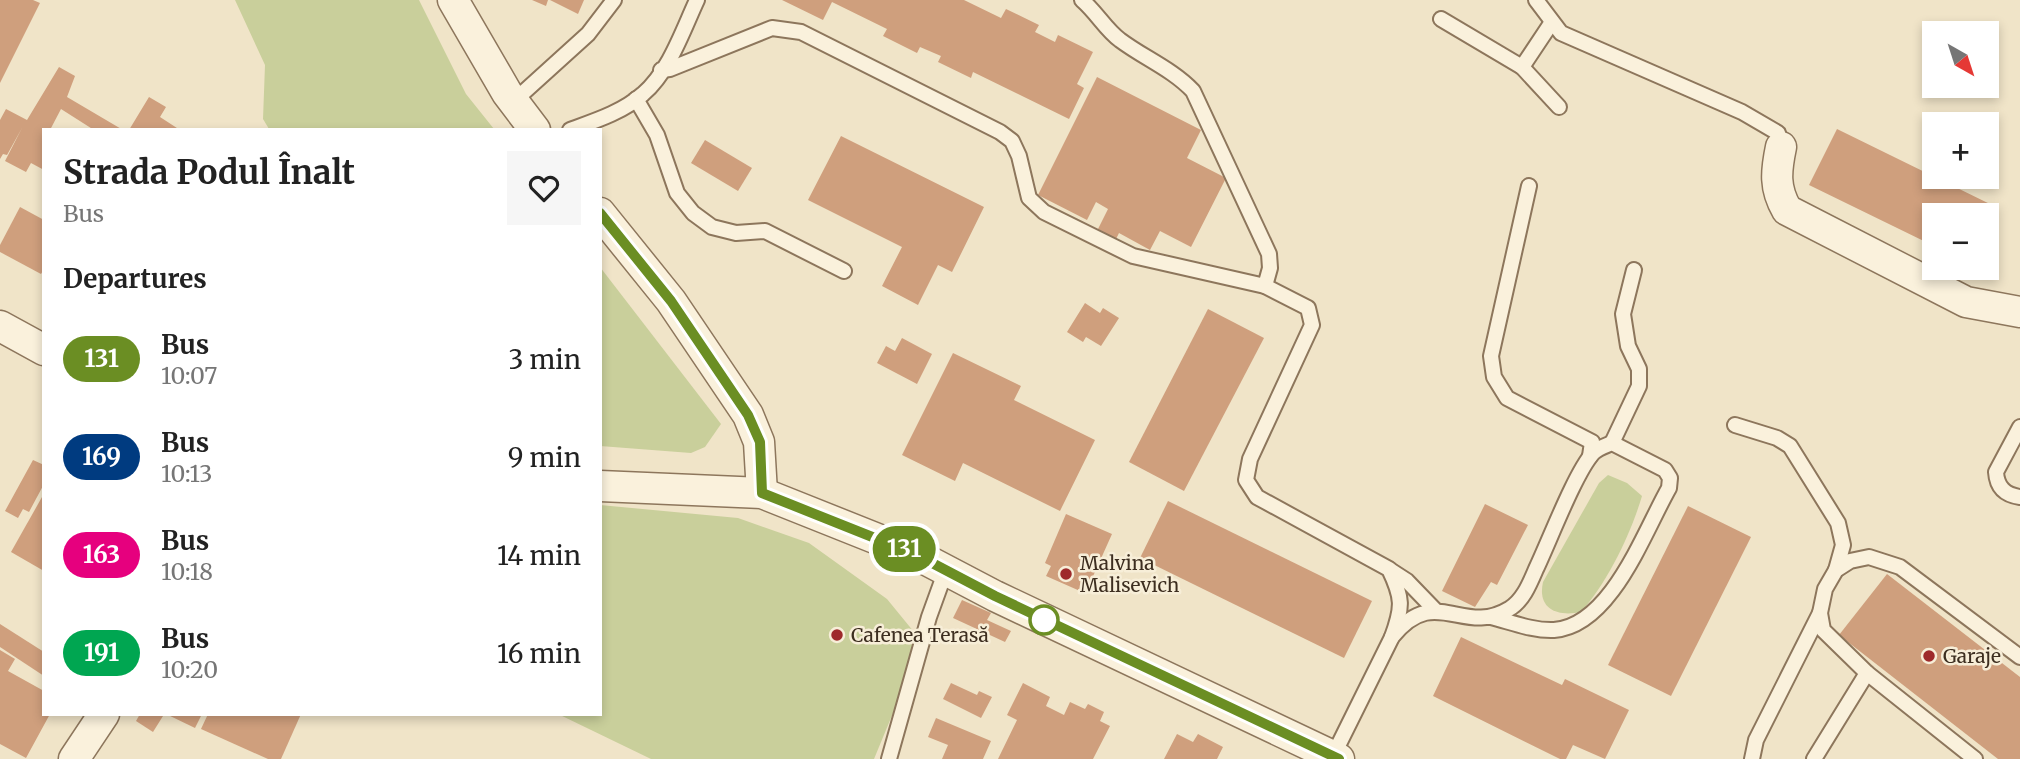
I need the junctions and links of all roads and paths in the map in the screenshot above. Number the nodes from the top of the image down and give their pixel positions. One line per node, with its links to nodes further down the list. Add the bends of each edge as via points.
1 (453, 0): 11 (street)
2 (614, 0): 11 (lane, via 587,34)
3 (697, 0): 9 (lane)
4 (1082, 0): 20 (lane, via 1119,40 1179,77 1193,91 1269,254)
5 (1536, 0): 7 (lane)
6 (1440, 19): 8 (lane)
7 (1552, 22): 8 (lane); 15 (lane, via 1561,33 1742,112 1778,133)
8 (1522, 67): 12 (lane)
9 (662, 69): 10 (lane); 20 (lane, via 772,28 801,32 1000,132 1012,141 1019,156 1028,198 1044,212 1133,256)
10 (636, 99): 14 (lane); 19 (lane, via 657,135 677,193 693,213 712,227 736,233 765,231)
11 (514, 101): 13 (street)
12 (1559, 107)
13 (534, 128)
14 (576, 128)
15 (1781, 147): 21 (street, via 1776,173 1778,194 1787,210 1966,302)
16 (1529, 186): 27 (lane, via 1490,356 1494,377 1507,398 1592,442)
17 (602, 215): 29 (street, via 671,301 748,415 760,442)
18 (1634, 270): 26 (lane, via 1623,314 1628,346 1639,369 1639,386)
19 (844, 271)
20 (1265, 286): 31 (lane, via 1308,308 1312,326 1250,459 1245,480 1257,497)
21 (2020, 312)
22 (0, 326): 23 (street)
23 (42, 349)
24 (1735, 425): 33 (lane, via 1790,446 1838,523 1843,545)
25 (2020, 427): 30 (lane, via 1996,472 2000,487)
26 (1612, 443): 27 (lane); 36 (lane, via 1665,470 1670,478 1611,594 1587,618 1556,630)
27 (1590, 456): 36 (lane, via 1526,590 1512,608)
28 (602, 486): 29 (street)
29 (762, 493): 32 (street)
30 (2020, 497)
31 (1389, 569): 34 (lane); 37 (lane, via 1402,609)
32 (946, 570): 41 (street); 43 (lane)
33 (1836, 570): 35 (lane, via 1825,589); 38 (lane, via 1869,557 1900,567)
34 (1436, 611): 36 (lane); 37 (lane, via 1406,620)
35 (1820, 613): 39 (lane, via 1823,630); 44 (lane, via 1756,740)
36 (1491, 617)
37 (1392, 636): 41 (lane)
38 (2020, 657)
39 (1867, 673): 45 (lane); 46 (lane)
40 (103, 716): 42 (street)
41 (1336, 758)
42 (75, 759)
43 (889, 759)
44 (1752, 759)
45 (1814, 759)
46 (1975, 759)

